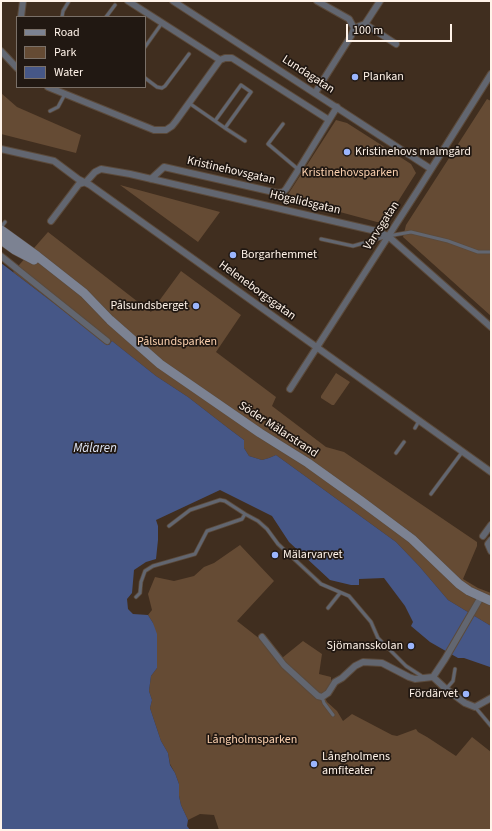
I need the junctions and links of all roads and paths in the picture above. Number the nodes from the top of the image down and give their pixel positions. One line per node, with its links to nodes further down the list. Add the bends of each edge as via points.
1 (22, 1): 8 (street)
2 (69, 1): 9 (lane)
3 (128, 1): 11 (street)
4 (173, 1): 25 (street, Lundagatan)
5 (380, 1): 12 (street)
6 (322, 2): 13 (street, via 349,19)
7 (114, 5): 10 (lane)
8 (20, 16)
9 (62, 16)
10 (107, 16)
11 (162, 23): 15 (lane); 18 (street)
12 (365, 24): 13 (street); 14 (street)
13 (354, 28): 25 (street)
14 (396, 44)
15 (146, 46)
16 (1, 51): 19 (street)
17 (189, 54): 21 (lane, via 166,86 158,87)
18 (220, 60): 27 (street); 30 (street, via 232,58)
19 (16, 67)
20 (491, 74): 22 (street, Varvsgatan)
21 (146, 79)
22 (485, 83): 23 (street); 36 (street, Varvsgatan)
23 (491, 87)
24 (50, 88): 26 (street)
25 (315, 92): 28 (street, Lundagatan)
26 (65, 94): 27 (street, via 154,130 166,130 172,126); 29 (lane, via 58,107)
27 (189, 103): 31 (lane)
28 (338, 107): 30 (street, Kristinehovsgatan); 36 (street, Lundagatan)
29 (50, 111)
30 (329, 120): 37 (street, Kristinehovsgatan)
31 (215, 121): 33 (lane); 33 (lane, via 241,86 251,92)
32 (283, 124): 37 (lane, via 268,144)
33 (225, 128): 34 (lane)
34 (245, 141)
35 (1, 149): 39 (street, Heleneborgsgatan, via 54,161)
36 (431, 169): 42 (street, Varvsgatan)
37 (299, 170): 38 (street, Kristinehovsgatan, via 286,189 278,193 164,167)
38 (151, 179): 39 (street, Högalidsgatan, via 101,169); 42 (street, Högalidsgatan, via 376,231)
39 (86, 182): 40 (street, via 79,184); 50 (street, Heleneborgsgatan)
40 (51, 221)
41 (2, 226): 47 (street, Söder Mälarstrand)
42 (388, 236): 43 (lane, via 353,246); 45 (lane, via 411,232 478,252); 48 (street, Högalidsgatan); 50 (street, Varvsgatan)
43 (321, 239)
44 (1, 240): 47 (street, Söder Mälarstrand)
45 (491, 252)
46 (1, 256): 49 (street)
47 (56, 272): 67 (street, Söder Mälarstrand, via 84,294 160,364 361,501 412,539 459,584)
48 (491, 327)
49 (107, 341)
50 (317, 348): 51 (street, Varvsgatan); 52 (street, Heleneborgsgatan)
51 (290, 389)
52 (419, 421): 53 (lane); 55 (street, Heleneborgsgatan)
53 (415, 428)
54 (404, 442): 56 (lane)
55 (463, 452): 57 (street, Heleneborgsgatan); 58 (lane)
56 (396, 453)
57 (491, 472)
58 (432, 494)
59 (245, 514): 61 (lane, via 220,500 190,510); 65 (lane, via 266,528 278,544 321,584); 66 (lane, via 242,519 207,532 196,554 153,566 145,572 140,593)
60 (491, 525): 62 (street)
61 (169, 526)
62 (483, 536)
63 (489, 542): 64 (street)
64 (491, 551)
65 (340, 593): 69 (lane); 73 (lane, via 349,596 371,622 378,638 406,666)
66 (136, 597)
67 (481, 597): 68 (street, Söder Mälarstrand); 72 (street)
68 (491, 602)
69 (328, 608)
70 (262, 637): 75 (street, via 284,665)
71 (455, 669): 74 (lane, via 453,681)
72 (434, 677): 73 (street); 74 (street)
73 (423, 678): 75 (street, via 409,677 382,663 363,662 335,682)
74 (446, 688): 77 (street, via 465,703)
75 (322, 697): 78 (lane)
76 (491, 698): 77 (street)
77 (475, 707): 79 (lane)
78 (334, 715)
79 (491, 726)

